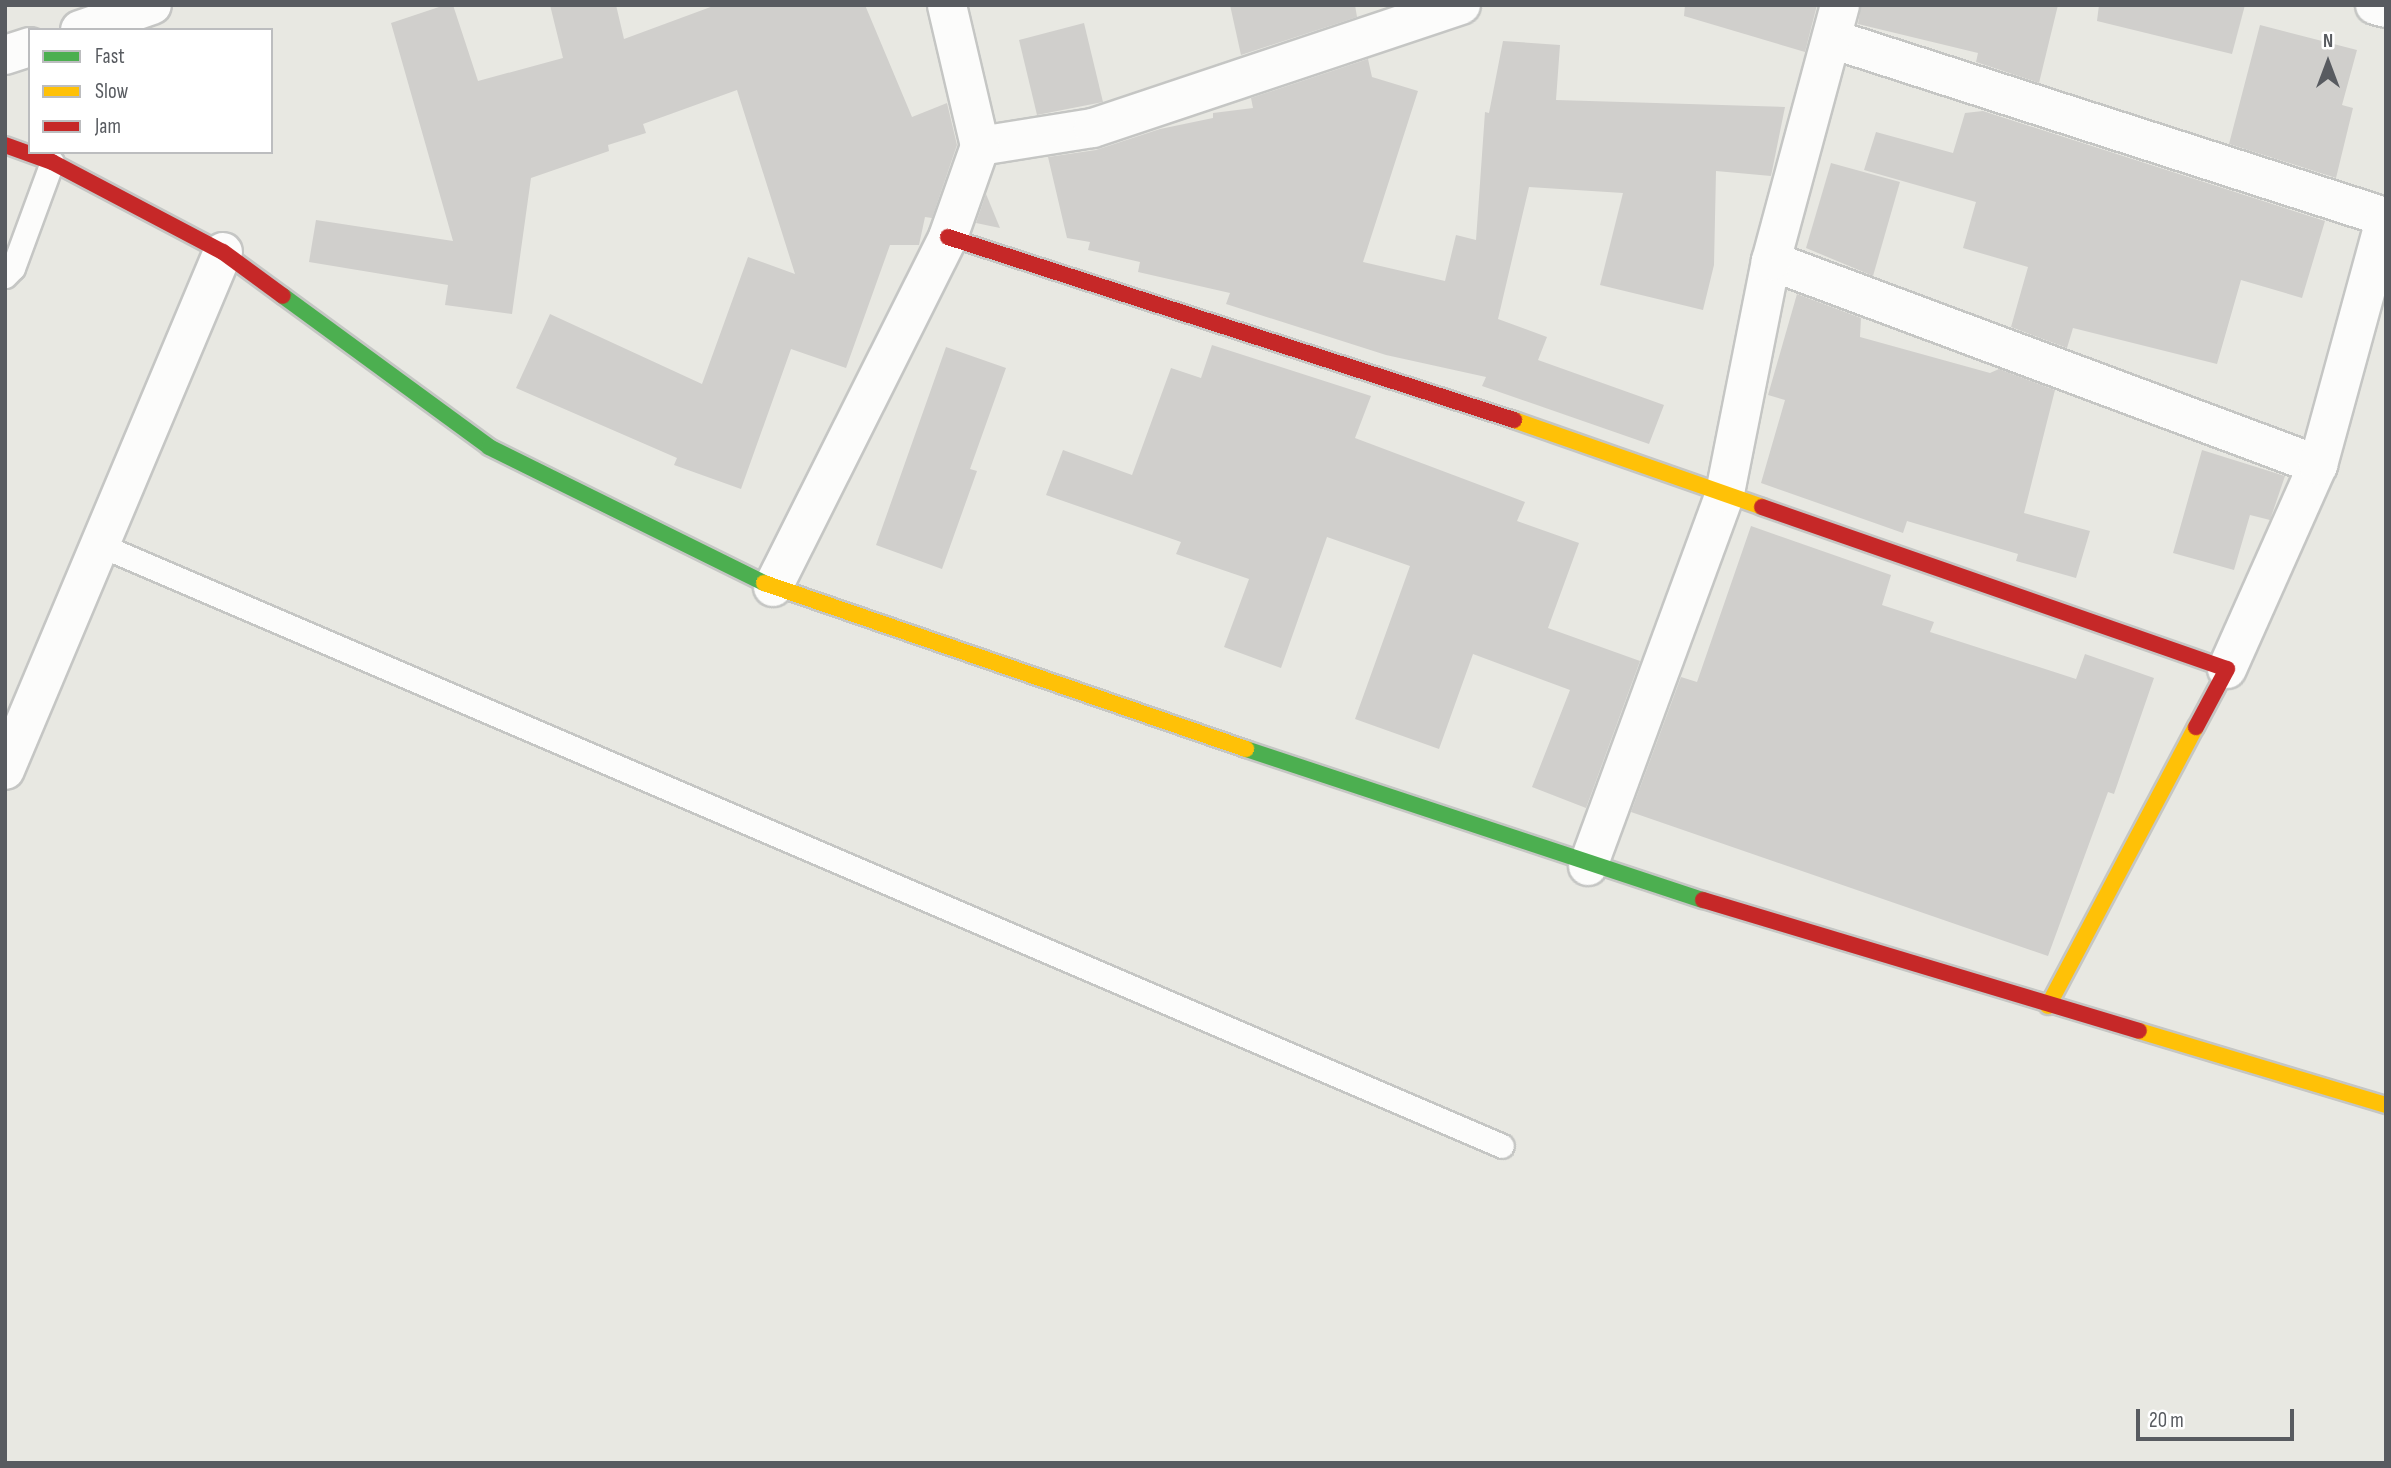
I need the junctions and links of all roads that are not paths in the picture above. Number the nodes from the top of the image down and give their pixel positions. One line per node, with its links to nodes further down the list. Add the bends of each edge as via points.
1 (152, 5): 7 (street)
2 (947, 5): 11 (street)
3 (1461, 5): 11 (street, via 1093,128)
4 (2375, 5): 5 (street)
5 (2386, 8)
6 (1836, 22): 15 (street); 18 (street)
7 (86, 28)
8 (28, 48): 9 (street)
9 (5, 55)
10 (5, 145): 12 (main road)
11 (980, 146): 16 (street)
12 (28, 153)
13 (30, 154): 14 (main road)
14 (52, 162): 17 (main road); 19 (lane, via 13,268)
15 (2386, 216): 20 (street)
16 (948, 237): 21 (main road, via 1479,408); 23 (street)
17 (223, 251): 22 (street); 23 (main road, via 489,447)
18 (1771, 261): 20 (street); 21 (street)
19 (5, 276)
20 (2318, 465): 24 (street)
21 (1725, 493): 24 (main road); 26 (street)
22 (100, 545): 25 (street); 29 (lane)
23 (773, 587): 26 (main road)
24 (2227, 669): 27 (main road)
25 (5, 770)
26 (1588, 866): 27 (main road)
27 (2048, 1006): 28 (main road)
28 (2386, 1105)
29 (1502, 1146)

